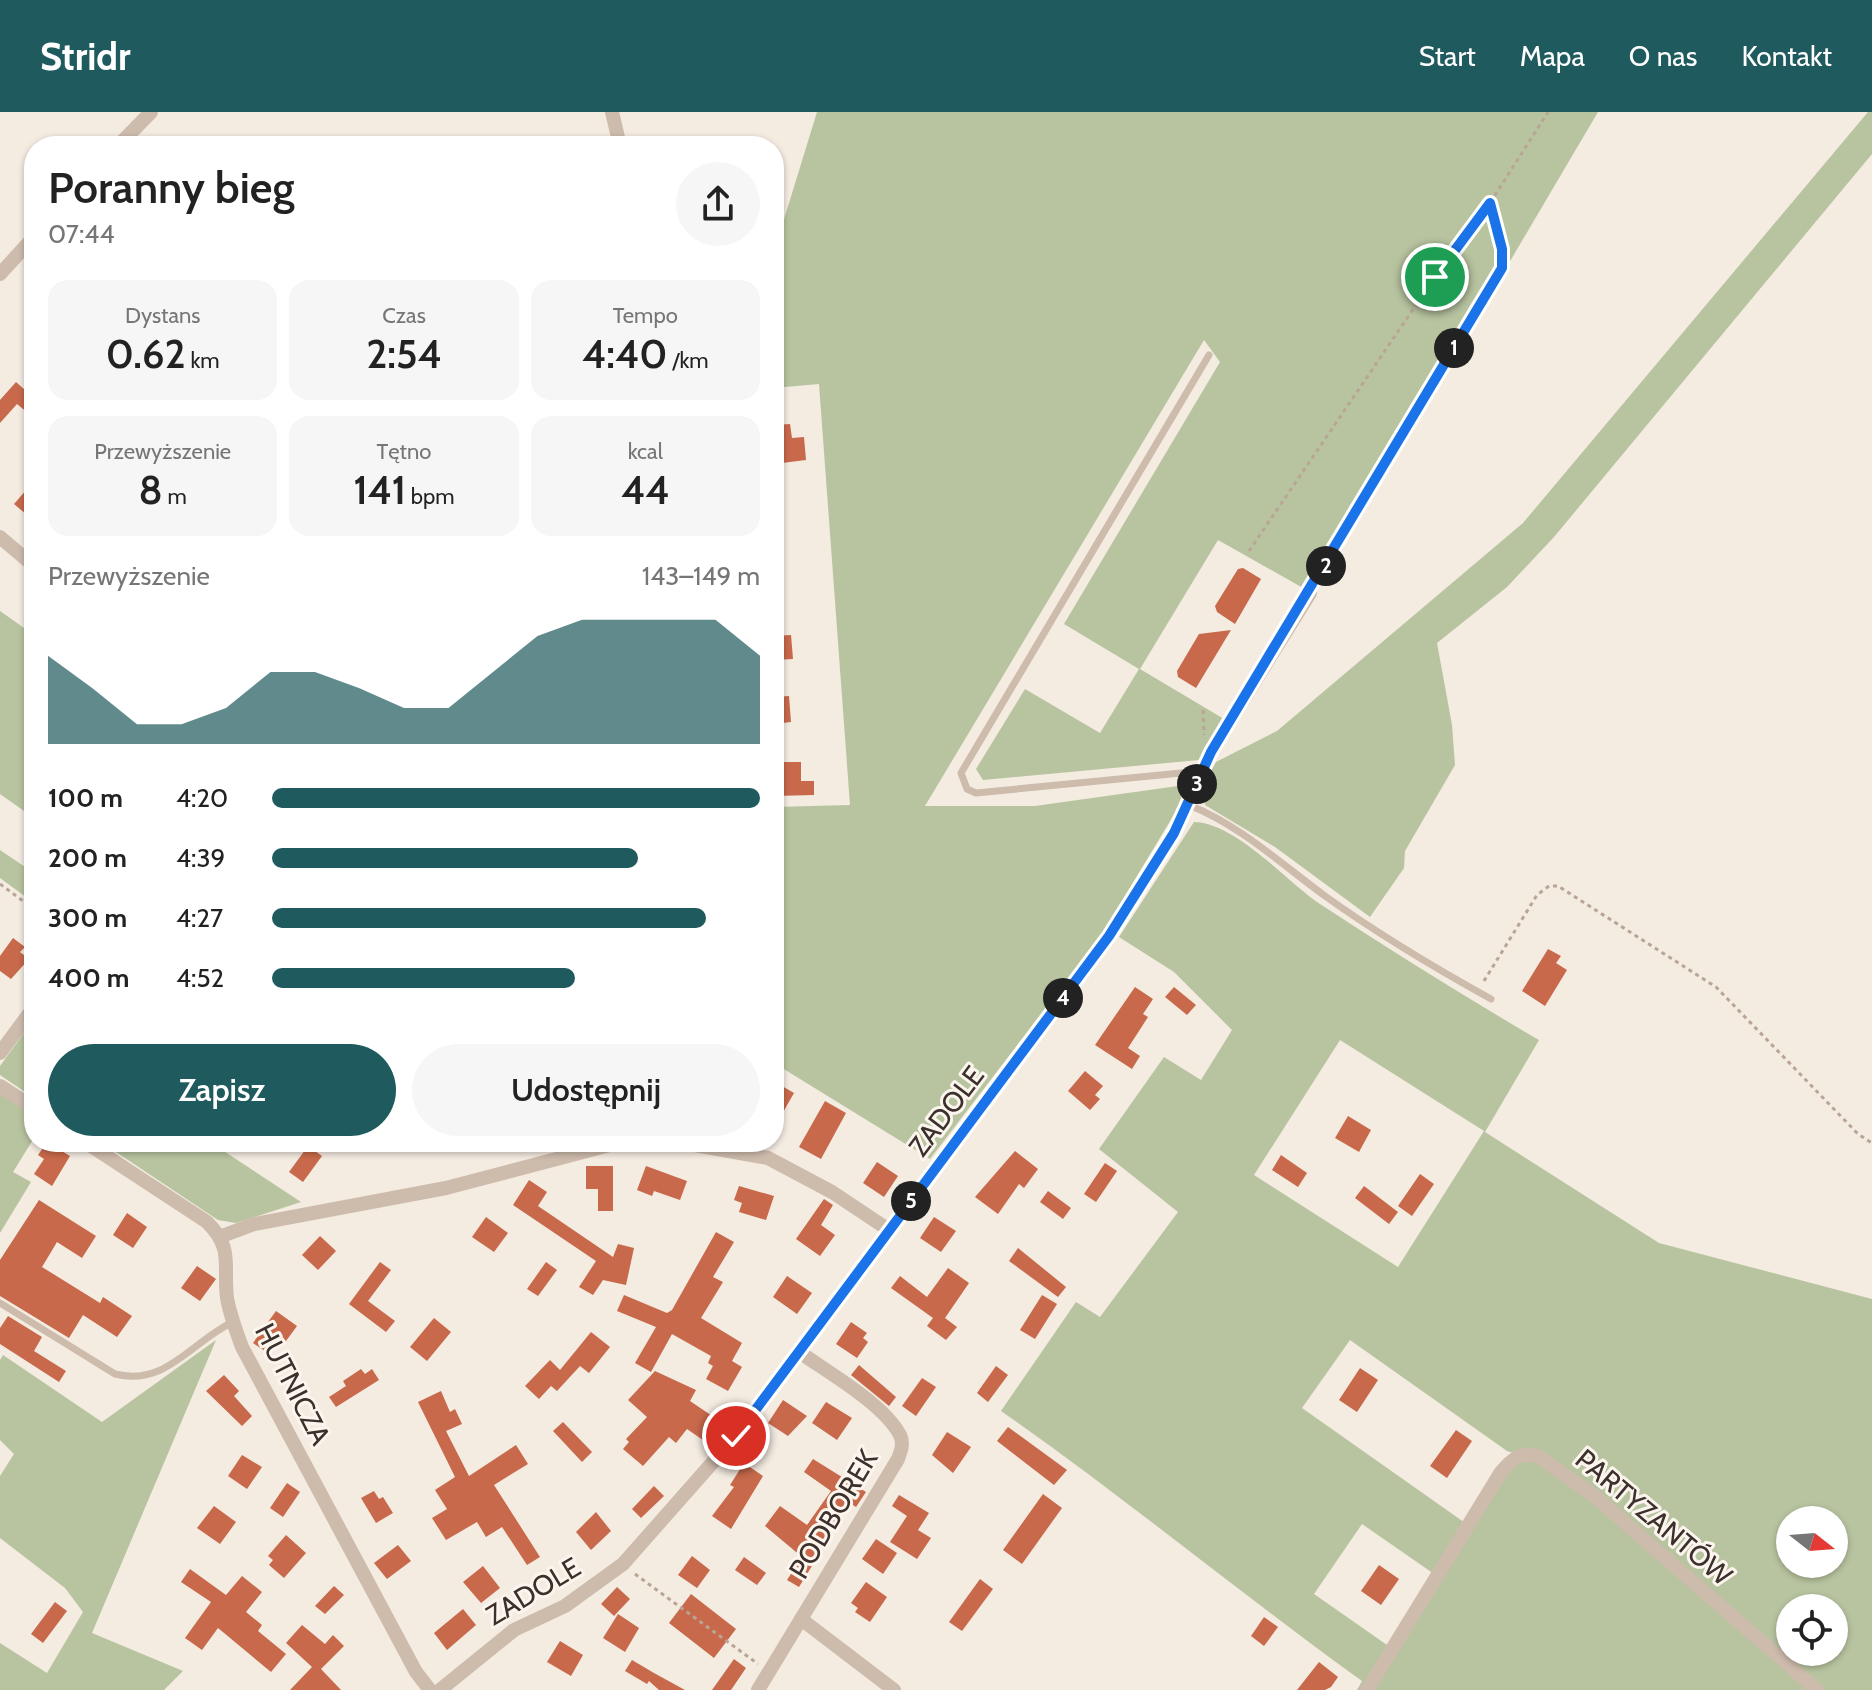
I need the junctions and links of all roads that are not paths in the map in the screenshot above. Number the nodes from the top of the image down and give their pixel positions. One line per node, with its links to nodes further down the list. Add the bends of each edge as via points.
1 (151, 112): 3 (street)
2 (612, 112): 4 (street)
3 (128, 136)
4 (618, 136)
5 (24, 248): 7 (street)
6 (1502, 268): 11 (lane)
7 (0, 274)
8 (1209, 355): 12 (lane, via 961,773 967,789 976,793 1181,773)
9 (0, 537): 10 (street)
10 (24, 557)
11 (1310, 593): 12 (street, ZADOLE)
12 (1200, 776): 13 (street, ZADOLE)
13 (1189, 805): 14 (lane, via 1221,819 1354,915); 22 (street, ZADOLE, via 1109,936)
14 (1491, 999)
15 (24, 1021): 16 (street)
16 (0, 1053)
17 (0, 1086): 18 (street)
18 (24, 1102)
19 (100, 1152): 23 (street)
20 (584, 1152): 23 (street, via 471,1182 254,1224)
21 (734, 1152): 22 (street, via 768,1158)
22 (889, 1230): 26 (street, ZADOLE)
23 (222, 1236): 25 (street, HUTNICZA)
24 (0, 1303): 25 (lane, via 115,1374 131,1378 167,1368)
25 (233, 1322): 28 (street, HUTNICZA, via 261,1386)
26 (798, 1351): 27 (street, PODBOREK, via 886,1419 901,1437 902,1447); 29 (street, ZADOLE, via 736,1436 623,1564 565,1606 514,1630)
27 (801, 1619): 30 (street, PODBOREK); 31 (street)
28 (430, 1690)
29 (440, 1690)
30 (758, 1690)
31 (894, 1690)
32 (1367, 1690): 33 (street, PARTYZANTÓW, via 1501,1472 1529,1454 1593,1495)
33 (1817, 1690)

